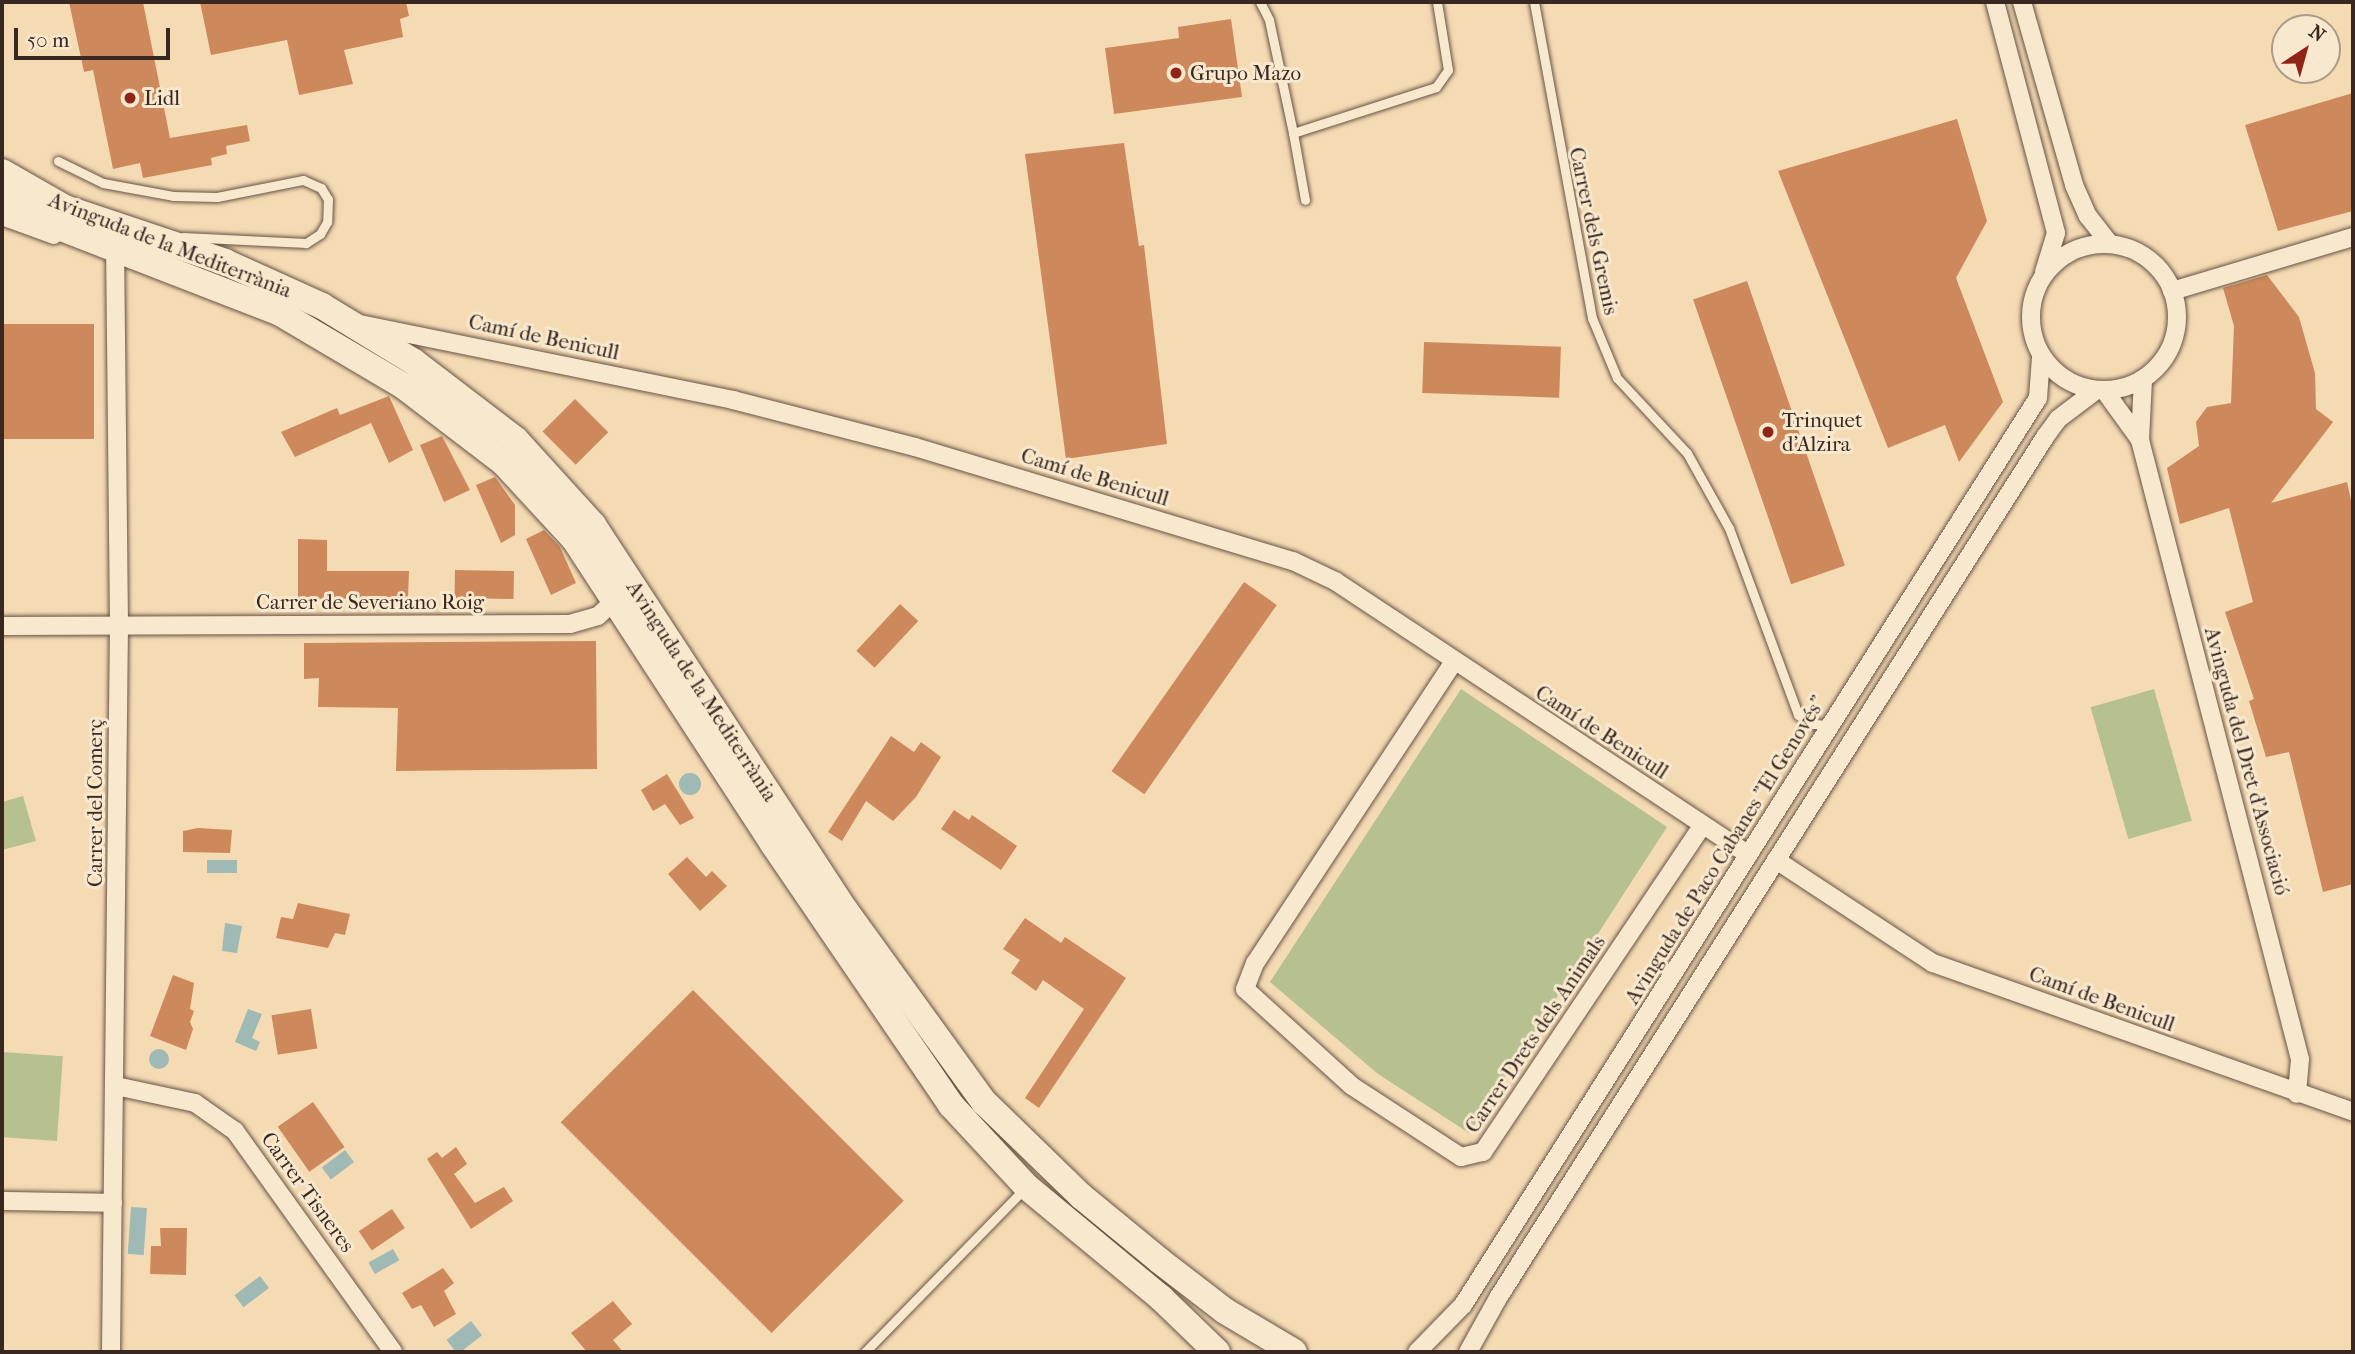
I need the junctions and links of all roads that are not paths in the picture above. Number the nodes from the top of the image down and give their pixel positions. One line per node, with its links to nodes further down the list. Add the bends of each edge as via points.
1 (1260, 2): 6 (lane, via 1269,20)
2 (1437, 2): 6 (lane, via 1448,70 1436,87)
3 (1534, 2): 28 (lane, Carrer dels Gremis, via 1592,318 1617,379 1687,453 1728,528 1798,715 1812,724)
4 (1995, 2): 17 (street, via 2056,233)
5 (2022, 2): 14 (street, via 2074,185 2088,216)
6 (1293, 133): 10 (lane)
7 (58, 161): 13 (lane, via 103,183 173,196 217,197 303,180 321,188 328,199 327,222 320,234 306,243)
8 (2, 172): 13 (main road, Avinguda de la Mediterrània, via 65,208)
9 (2, 195): 16 (main road, Avinguda de la Mediterrània, via 61,228)
10 (1304, 200)
11 (2, 216): 15 (street)
12 (2353, 237): 18 (street)
13 (158, 239): 19 (main road, Avinguda de la Mediterrània, via 282,285)
14 (2109, 243): 17 (street, via 2064,254); 18 (street, via 2154,263)
15 (115, 255): 16 (street); 25 (street, Carrer del Comerç)
16 (169, 271): 24 (main road, Avinguda de la Mediterrània, via 325,336 455,422 539,498 575,540)
17 (2044, 273): 20 (street, via 2031,304 2031,330)
18 (2172, 291): 21 (street, via 2178,325 2172,346)
19 (353, 323): 27 (street, Camí de Benicull, via 733,400 889,440 1251,547 1335,581); 42 (main road, Avinguda de la Mediterrània, via 480,410 572,498 852,920 984,1102 1045,1164 1140,1245 1225,1311)
20 (2042, 357): 22 (street, via 2070,383); 28 (street, Avinguda de Paco Cabanes "El Genovés", via 2038,398)
21 (2143, 380): 22 (street); 23 (street, Avinguda del Dret d'Associació)
22 (2099, 391): 23 (street, Avinguda del Dret d'Associació); 31 (street, via 2058,419 2045,437)
23 (2140, 440): 33 (street, Avinguda del Dret d'Associació, via 2300,1059)
24 (614, 601): 25 (street, Carrer de Severiano Roig, via 598,616 570,624); 35 (main road, Avinguda de la Mediterrània, via 928,1073)
25 (119, 625): 26 (street, Carrer de Severiano Roig); 32 (street, Carrer del Comerç)
26 (2, 626)
27 (1453, 663): 29 (street, Camí de Benicull); 29 (street, Carrer Drets dels Animals, via 1255,963 1245,989 1352,1086 1450,1150 1461,1157 1483,1152)
28 (1831, 726): 30 (street, Avinguda de Paco Cabanes "El Genovés")
29 (1703, 824): 30 (street, Camí de Benicull)
30 (1749, 855): 43 (street, Avinguda de Paco Cabanes "El Genovés", via 1464,1305)
31 (1776, 860): 33 (street, Camí de Benicull, via 1933,963); 44 (street, via 1492,1307)
32 (116, 1086): 37 (street, Carrer del Comerç); 39 (street, Carrer Tisneres, via 195,1103 235,1131)
33 (2297, 1094): 34 (street, Camí de Benicull)
34 (2353, 1112)
35 (1027, 1187): 40 (lane); 41 (main road, Avinguda de la Mediterrània, via 1161,1298)
36 (2, 1202): 37 (street)
37 (113, 1203): 38 (street, Carrer del Comerç)
38 (111, 1352)
39 (393, 1352)
40 (865, 1352)
41 (1217, 1352)
42 (1294, 1352)
43 (1417, 1352)
44 (1468, 1352)

